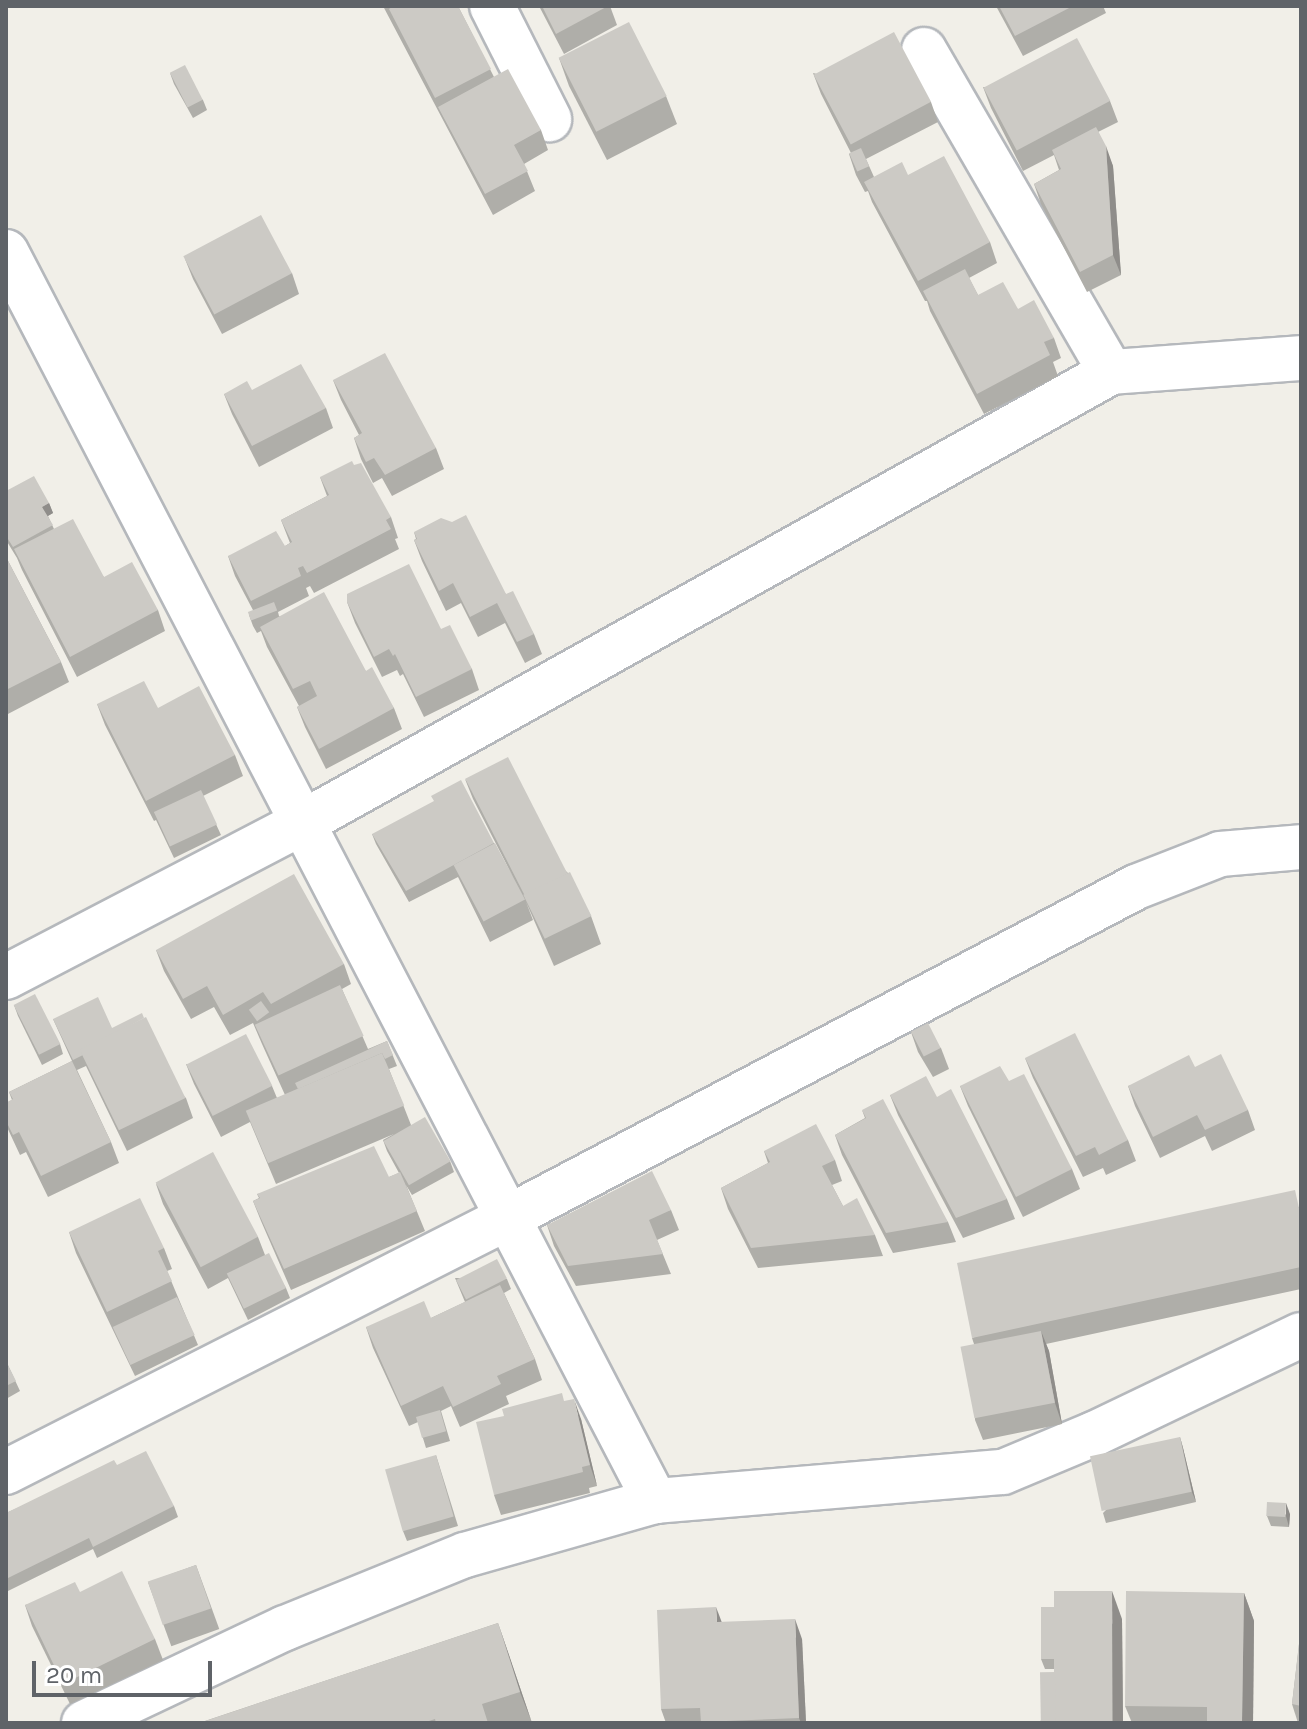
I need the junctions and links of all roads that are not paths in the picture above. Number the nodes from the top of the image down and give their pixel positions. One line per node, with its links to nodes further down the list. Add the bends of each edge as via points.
1 (492, 6): 3 (street)
2 (924, 50): 6 (street)
3 (549, 119)
4 (6, 252): 7 (street)
5 (1301, 358): 6 (street)
6 (1111, 372): 7 (street)
7 (304, 822): 9 (street); 10 (street)
8 (1301, 847): 10 (street, via 1220,854 1136,887)
9 (6, 977)
10 (507, 1218): 12 (street); 13 (street)
11 (1301, 1335): 13 (street, via 1003,1472)
12 (6, 1472)
13 (655, 1501): 14 (street, via 465,1555 285,1628)
14 (84, 1723)

